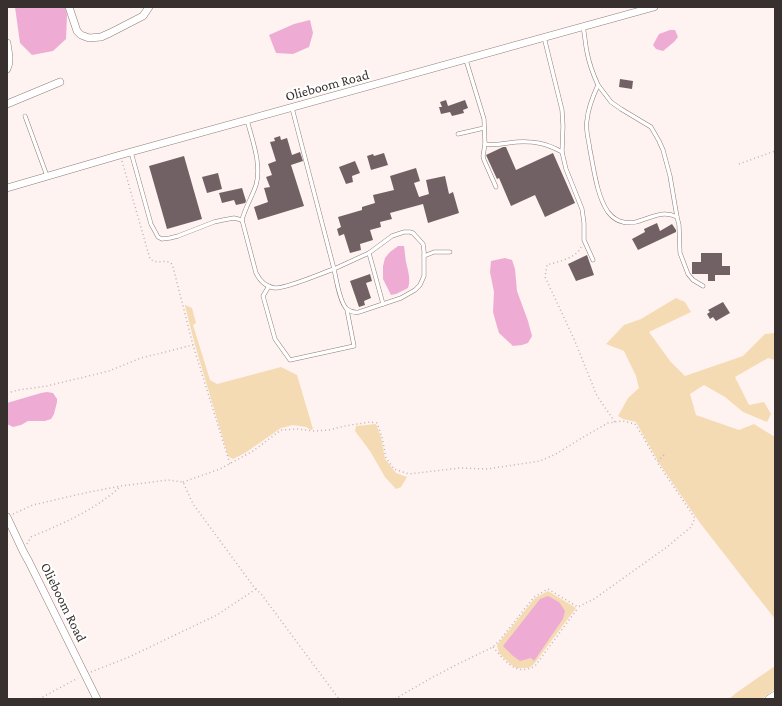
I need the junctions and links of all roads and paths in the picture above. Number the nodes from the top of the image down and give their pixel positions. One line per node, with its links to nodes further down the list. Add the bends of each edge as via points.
1 (69, 7): 2 (street, via 77,30 89,38 110,33 143,16)
2 (149, 7)
3 (654, 7): 4 (street, Olieboom Road)
4 (583, 27): 5 (street, Olieboom Road); 10 (lane, via 586,51)
5 (544, 38): 7 (street, Olieboom Road); 20 (lane, via 562,110)
6 (7, 43): 8 (street)
7 (466, 60): 12 (street, Olieboom Road); 15 (lane, via 483,113)
8 (7, 69)
9 (60, 82): 11 (street)
10 (598, 85): 26 (lane, via 611,102 654,132 663,150); 26 (lane, via 590,107 587,128 598,189 608,212 618,221 625,223 660,214)
11 (7, 104)
12 (292, 108): 14 (street, Olieboom Road); 33 (lane)
13 (25, 116): 23 (lane)
14 (247, 120): 19 (street, Olieboom Road); 27 (lane, via 255,148 258,172)
15 (484, 128): 16 (lane); 17 (lane)
16 (458, 134)
17 (485, 144): 20 (lane, via 533,142); 24 (lane, via 484,160)
18 (775, 151): 22 (path)
19 (131, 152): 21 (street, Olieboom Road); 27 (lane, via 151,224 158,237 166,239 178,236 223,220)
20 (562, 152): 28 (lane, via 582,209)
21 (120, 155): 23 (street, Olieboom Road); 38 (path, via 150,259 156,262 168,261 173,267)
22 (739, 164)
23 (47, 176): 25 (street, Olieboom Road)
24 (496, 187)
25 (7, 188)
26 (677, 217): 35 (lane, via 682,262 693,280)
27 (242, 220): 34 (lane, via 256,273 259,279)
28 (584, 240): 32 (lane); 40 (path, via 580,250 565,260 546,265 545,278 598,396)
29 (450, 252): 31 (lane, via 434,252)
30 (369, 254): 31 (lane, via 392,236 410,232 423,244); 33 (lane); 36 (lane)
31 (424, 256): 36 (lane, via 424,276 420,285 411,293)
32 (593, 260)
33 (334, 269): 34 (lane, via 287,286); 37 (lane)
34 (269, 286): 37 (lane, via 263,296 275,339 290,360 354,346)
35 (703, 286)
36 (383, 304): 37 (lane, via 355,313)
37 (347, 310)
38 (193, 345): 39 (path, via 141,358 110,371); 43 (path)
39 (7, 394)
40 (615, 422): 42 (path, via 635,424); 43 (path, via 608,423 540,461 487,469 460,468 409,474 394,469 386,458 377,423 370,422 329,430 281,430)
41 (666, 453): 42 (path)
42 (657, 462): 49 (path, via 695,518 691,527 594,599)
43 (230, 464): 44 (path)
44 (183, 482): 45 (path, via 168,480); 48 (path, via 193,504)
45 (121, 486): 46 (path, via 33,505); 47 (path, via 91,510 31,537)
46 (7, 516): 47 (street, Olieboom Road)
47 (23, 551): 51 (street, Olieboom Road)
48 (256, 589): 51 (path, via 217,615 128,657); 55 (path)
49 (578, 607): 50 (path, via 548,589 534,596); 50 (path, via 535,666 529,669 509,665)
50 (493, 647): 56 (path)
51 (85, 674): 53 (path); 54 (street, Olieboom Road)
52 (775, 695): 57 (street)
53 (39, 699)
54 (97, 699)
55 (339, 699)
56 (395, 699)
57 (769, 699)

